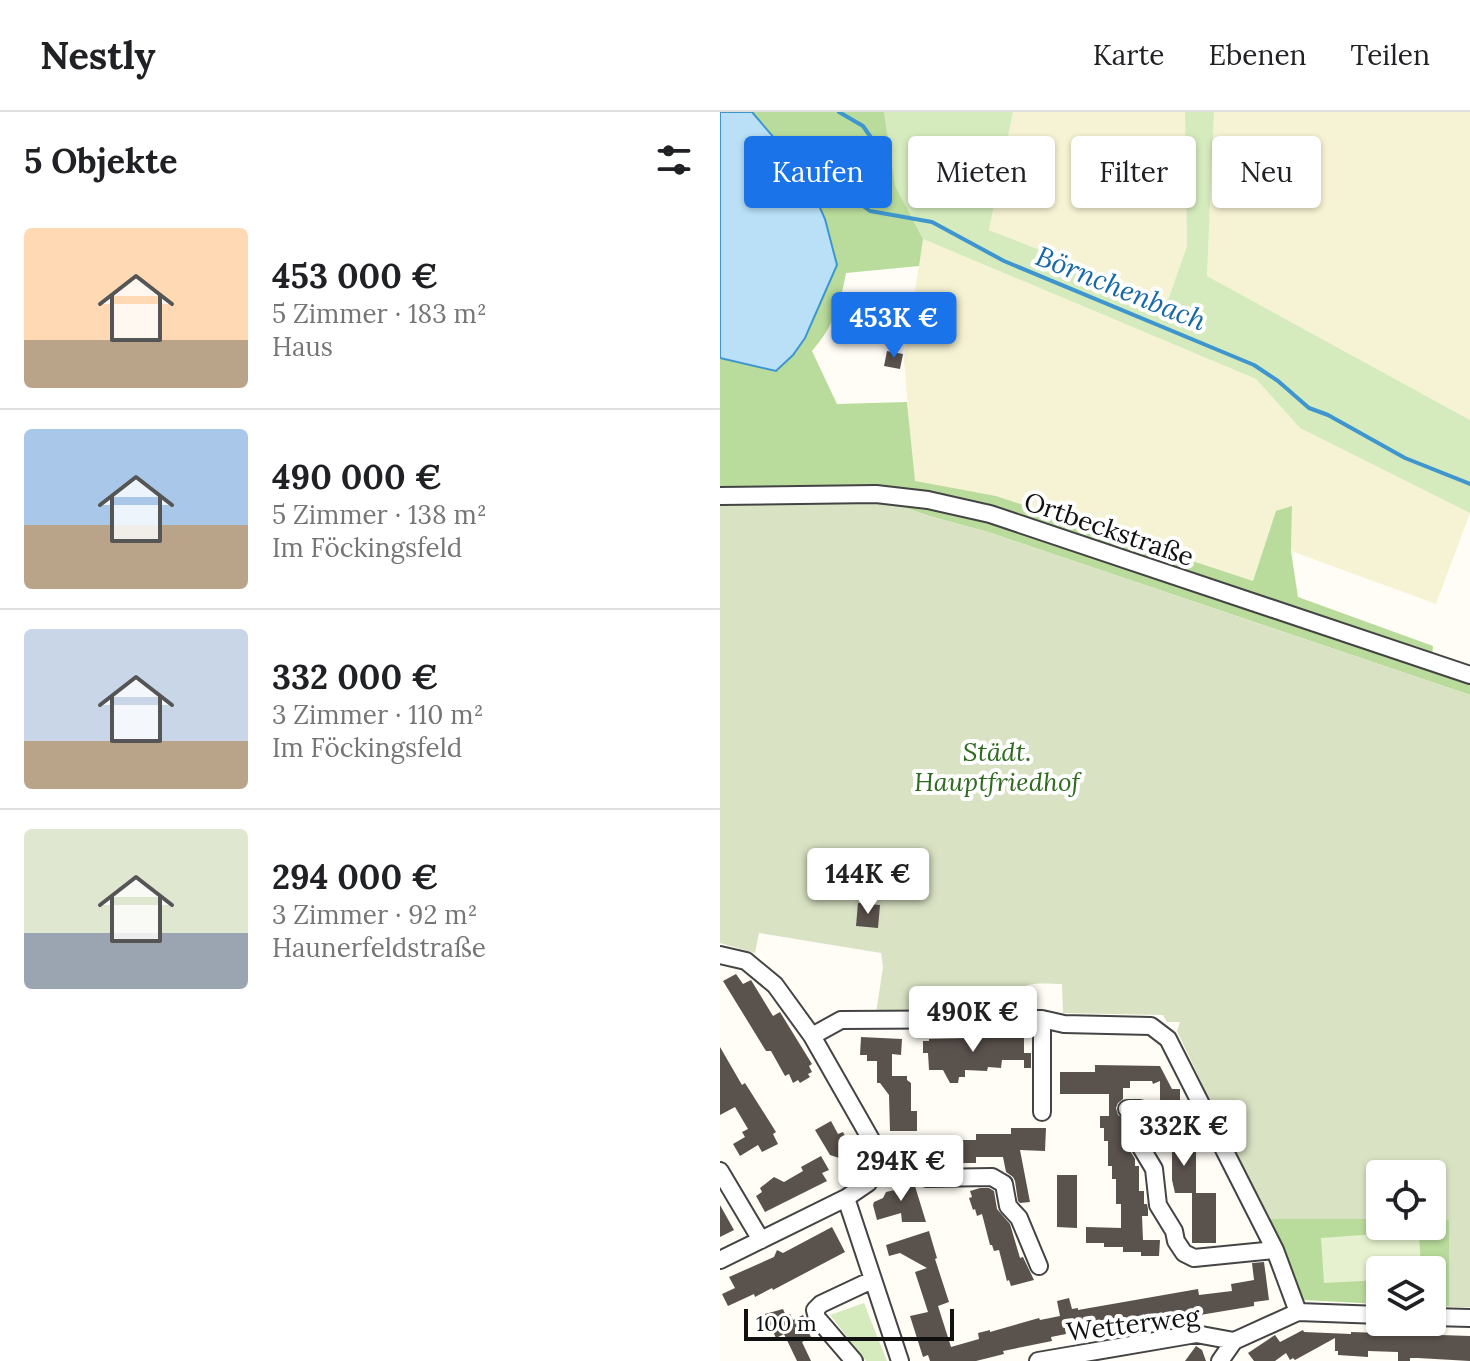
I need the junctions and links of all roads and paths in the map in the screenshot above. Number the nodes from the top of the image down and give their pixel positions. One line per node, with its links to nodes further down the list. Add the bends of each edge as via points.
1 (720, 496): 2 (street, Ortbeckstraße, via 876,494 990,514)
2 (1470, 675)
3 (720, 955): 5 (street, via 746,961 775,985)
4 (1042, 1019): 5 (street, via 841,1020); 7 (street); 12 (street, via 1151,1026 1168,1039)
5 (812, 1036): 8 (street, via 873,1143)
6 (1127, 1109): 12 (street, via 1140,1109 1139,1144 1154,1169 1158,1205 1184,1253 1194,1258)
7 (1042, 1112)
8 (878, 1168): 10 (street, via 868,1183); 14 (street, via 901,1163 927,1178 992,1177 1004,1184 1008,1206 1019,1218)
9 (720, 1171): 11 (street)
10 (846, 1198): 11 (street); 15 (street)
11 (761, 1240): 13 (street)
12 (1275, 1250): 16 (street)
13 (720, 1260)
14 (1039, 1266)
15 (872, 1280): 21 (street, via 815,1310); 22 (street)
16 (1298, 1312): 17 (street, Wetterweg); 20 (street, Wetterweg)
17 (1366, 1314)
18 (1446, 1317): 19 (street)
19 (1470, 1318)
20 (1234, 1341): 23 (street, Wetterweg, via 1196,1334); 24 (street, Wetterweg)
21 (854, 1361)
22 (900, 1361)
23 (1038, 1361)
24 (1220, 1361)

